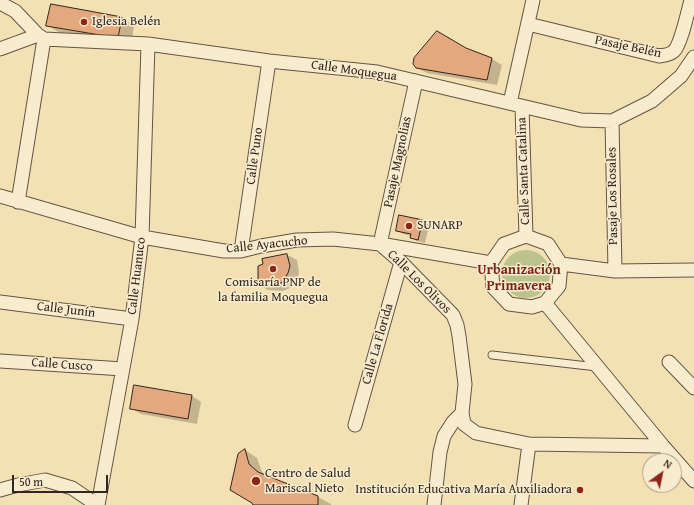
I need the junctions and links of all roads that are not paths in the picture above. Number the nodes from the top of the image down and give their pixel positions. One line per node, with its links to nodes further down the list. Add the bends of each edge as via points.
1 (533, 0): 4 (street, Calle Santa Catalina)
2 (691, 0): 4 (street, Pasaje Belén, via 678,45 667,55 659,56)
3 (0, 3): 5 (street, via 15,11)
4 (528, 24): 11 (street, Calle Santa Catalina)
5 (41, 37): 6 (street, Calle Moquegua); 7 (street); 14 (street)
6 (148, 44): 9 (street, Calle Moquegua); 16 (street, Calle Huanuco)
7 (0, 49)
8 (694, 57): 12 (street, Calle Moquegua, via 682,76 652,101)
9 (269, 61): 10 (street, Calle Moquegua, via 377,72); 18 (street, Calle Puno)
10 (416, 81): 11 (street, Calle Moquegua); 17 (street, Pasaje Magnolias)
11 (516, 105): 12 (street, Calle Moquegua, via 581,120); 15 (street, Calle Santa Catalina)
12 (612, 121): 23 (street, Pasaje Los Rosales)
13 (0, 196): 14 (street, Calle Ayacucho)
14 (18, 202): 16 (street, Calle Ayacucho)
15 (526, 236): 20 (street, via 504,244); 21 (street, via 548,244)
16 (142, 237): 18 (street, Calle Ayacucho, via 224,250); 26 (street, Calle Huanuco)
17 (380, 244): 18 (street, Calle Ayacucho, via 333,239 297,240); 19 (street, Calle Los Olivos); 20 (street, Calle Ayacucho)
18 (241, 250)
19 (402, 262): 33 (street, Calle Los Olivos, via 453,315 459,336 465,384); 34 (street, Calle La Florida)
20 (491, 263): 25 (street, via 493,286 509,304 532,307)
21 (561, 264): 23 (street); 25 (street, via 559,286)
22 (694, 270): 23 (street)
23 (615, 271)
24 (0, 302): 26 (street, Calle Junín)
25 (545, 303): 30 (street)
26 (132, 318): 31 (street, Calle Huanuco)
27 (492, 355): 30 (lane)
28 (0, 362): 31 (street, Calle Cusco)
29 (669, 362): 32 (street)
30 (597, 367): 36 (street)
31 (123, 368): 39 (street, Calle Huanuco)
32 (694, 388)
33 (462, 413): 35 (street, via 464,424 476,433); 40 (street, via 444,436)
34 (355, 425)
35 (529, 444): 36 (street); 41 (street)
36 (662, 446): 37 (street)
37 (694, 481)
38 (0, 490): 39 (street, via 45,480 72,488)
39 (98, 505)
40 (434, 505)
41 (521, 505)

